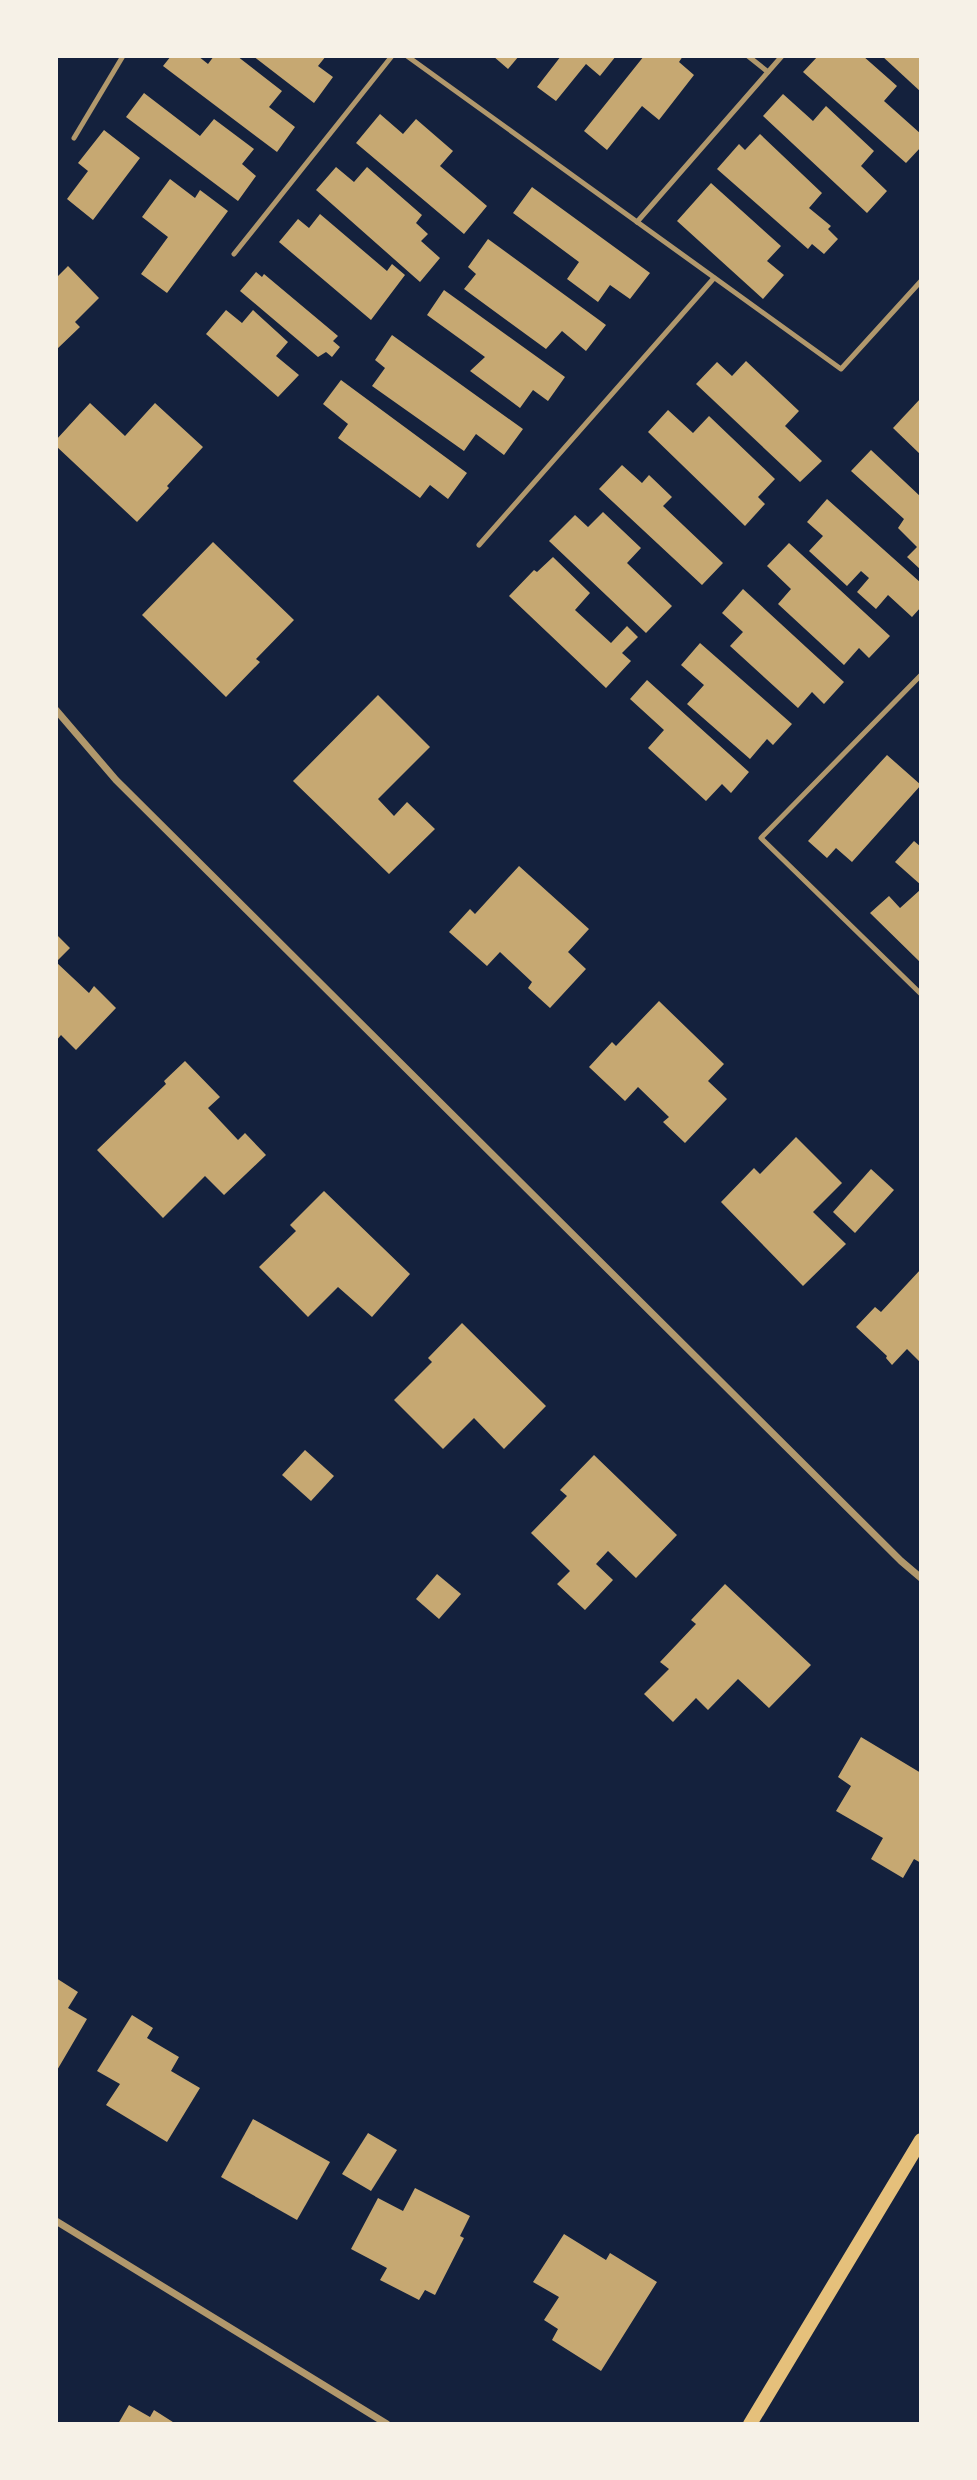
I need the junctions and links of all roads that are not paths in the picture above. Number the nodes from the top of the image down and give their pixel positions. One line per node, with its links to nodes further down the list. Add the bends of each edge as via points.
1 (123, 56): 7 (lane)
2 (393, 56): 9 (lane)
3 (407, 56): 8 (lane)
4 (748, 56): 6 (lane)
5 (782, 56): 6 (lane)
6 (768, 72): 8 (lane)
7 (74, 138)
8 (637, 222): 10 (lane)
9 (234, 254)
10 (714, 278): 11 (lane, via 841,369); 12 (lane)
11 (921, 281)
12 (479, 545)
13 (921, 675): 15 (lane, via 761,838)
14 (56, 710): 16 (street, via 116,780)
15 (921, 994)
16 (921, 1578)
17 (921, 2140): 20 (main road)
18 (56, 2221): 19 (street)
19 (387, 2424)
20 (750, 2424)

